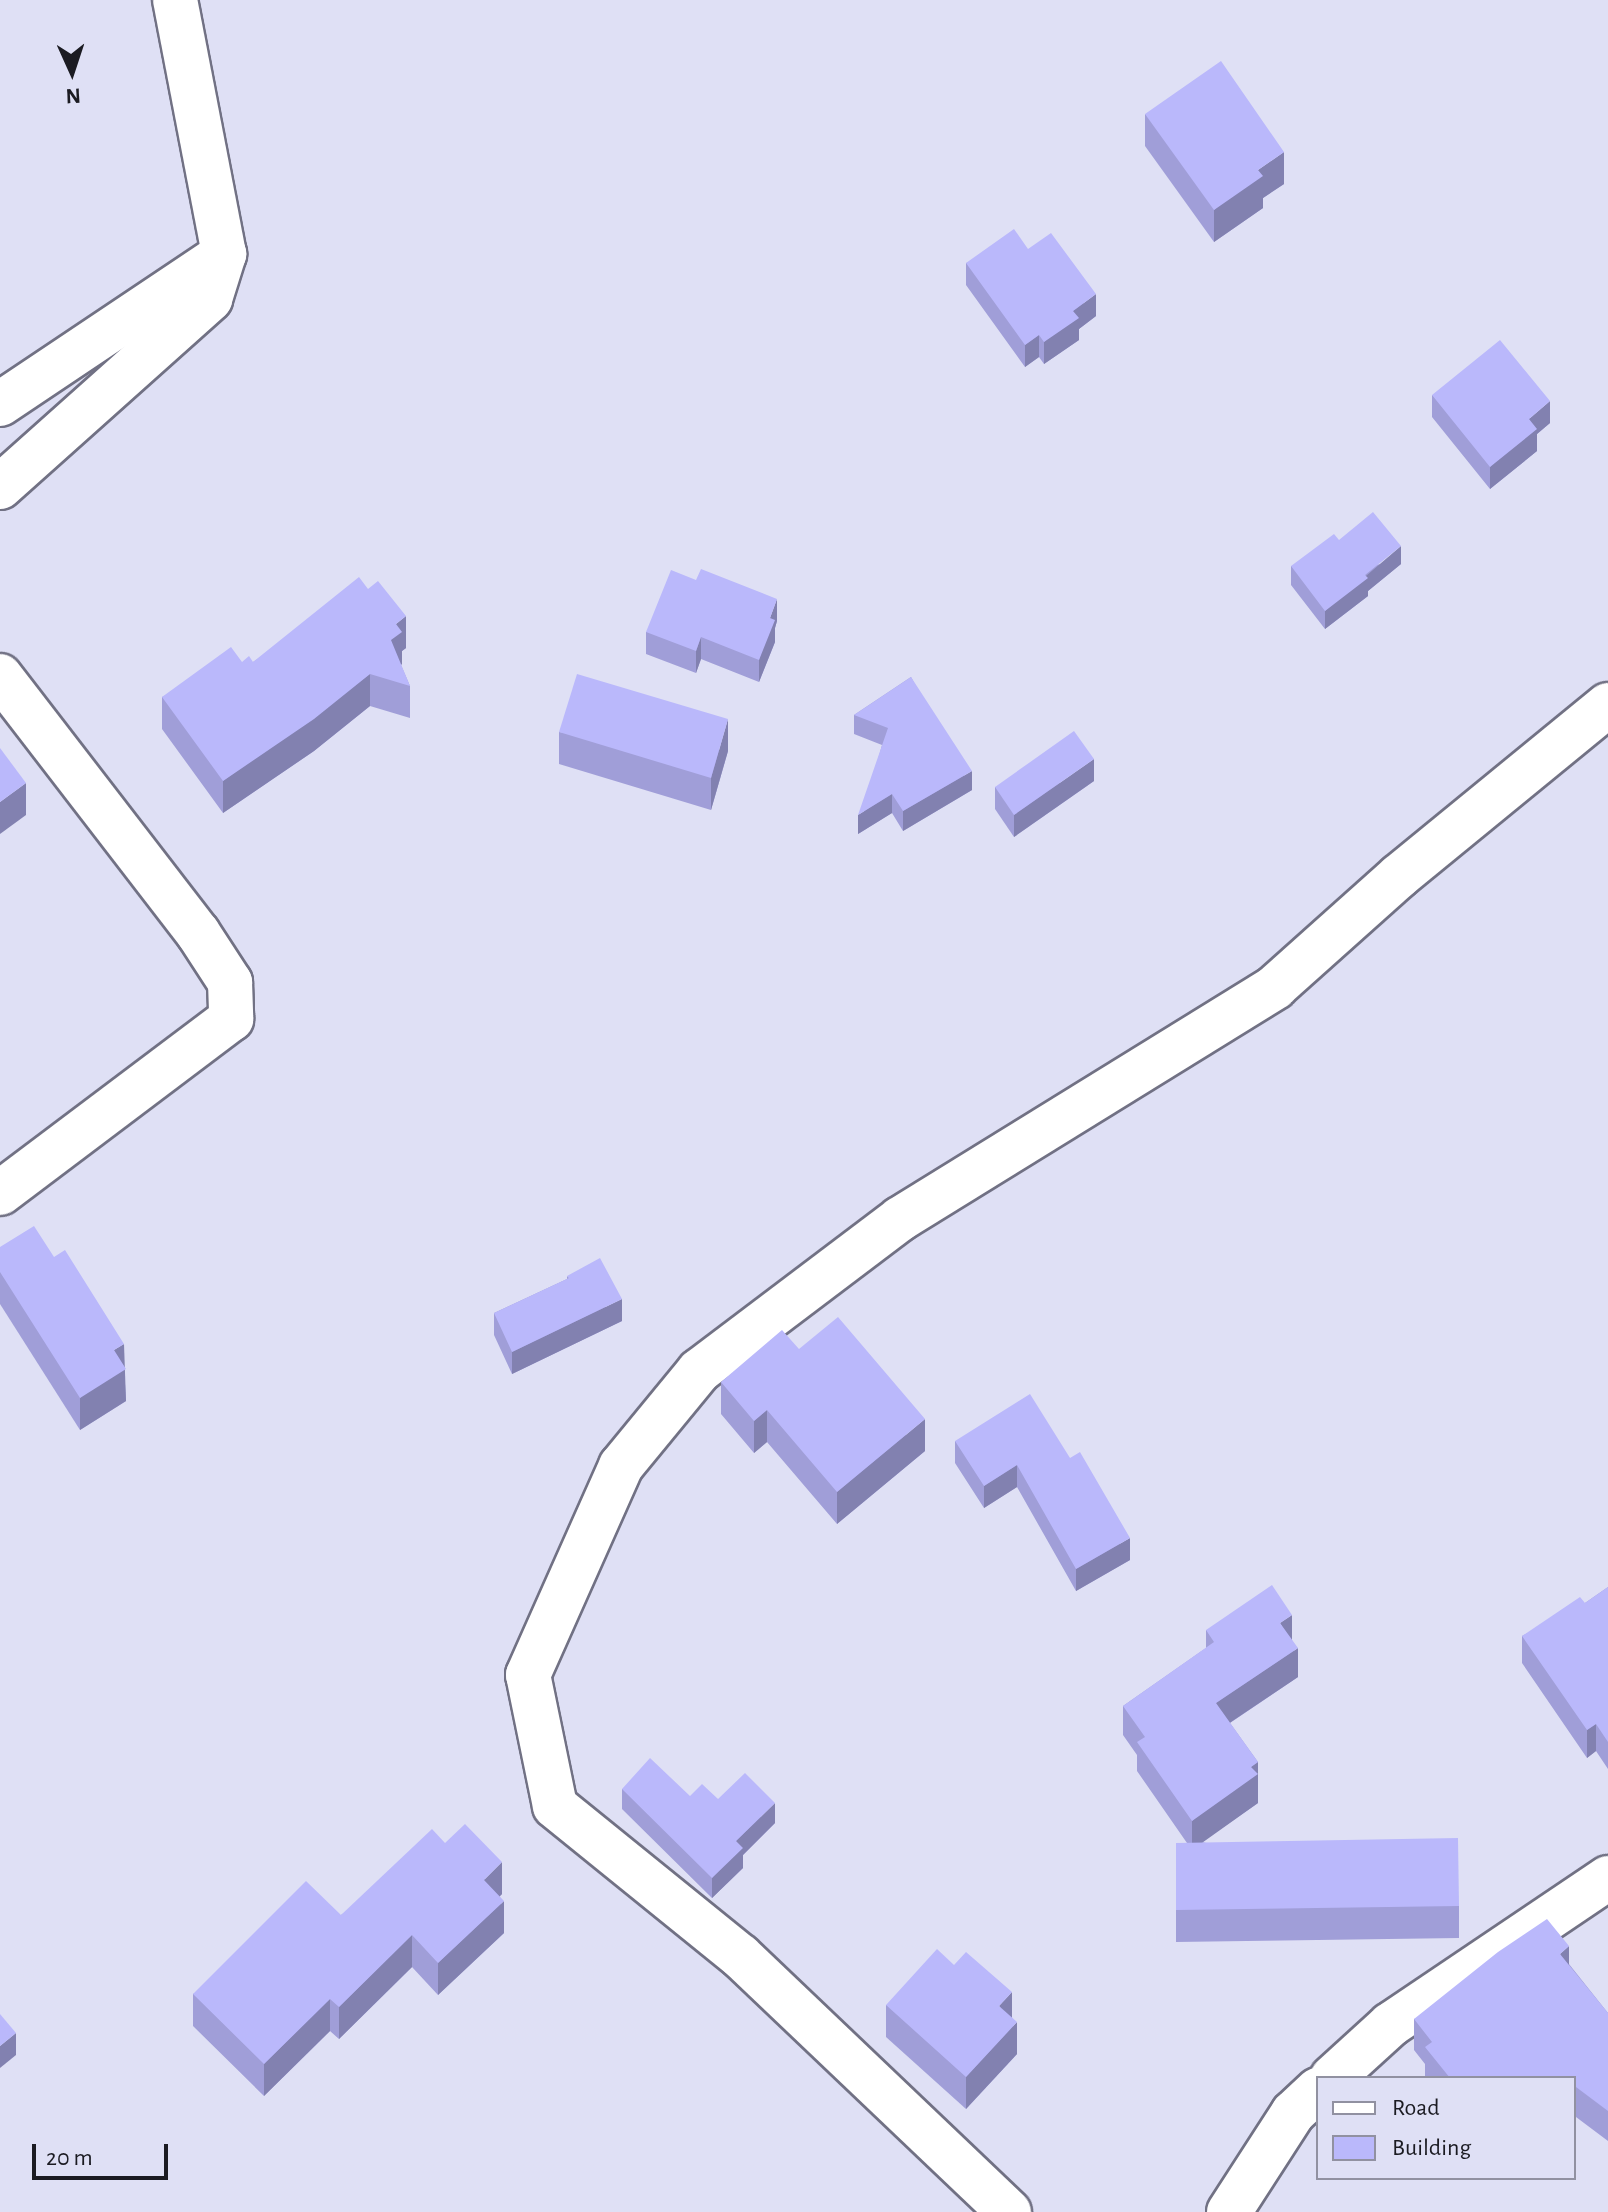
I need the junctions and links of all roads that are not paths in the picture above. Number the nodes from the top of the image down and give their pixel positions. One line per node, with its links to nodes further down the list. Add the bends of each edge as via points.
1 (175, 0): 2 (street)
2 (224, 254): 3 (street); 4 (street, via 210,299)
3 (0, 404)
4 (0, 487)
5 (0, 676): 7 (street, via 198,933 230,982 231,1019)
6 (1608, 705): 11 (street, via 1399,876 1275,987 900,1219 699,1371 621,1466 528,1675 555,1806 740,1956)
7 (0, 1193)
8 (1608, 1878): 9 (street, via 1390,2025)
9 (1334, 2076)
10 (1316, 2092): 12 (street, via 1293,2113)
11 (1009, 2212)
12 (1229, 2212)

